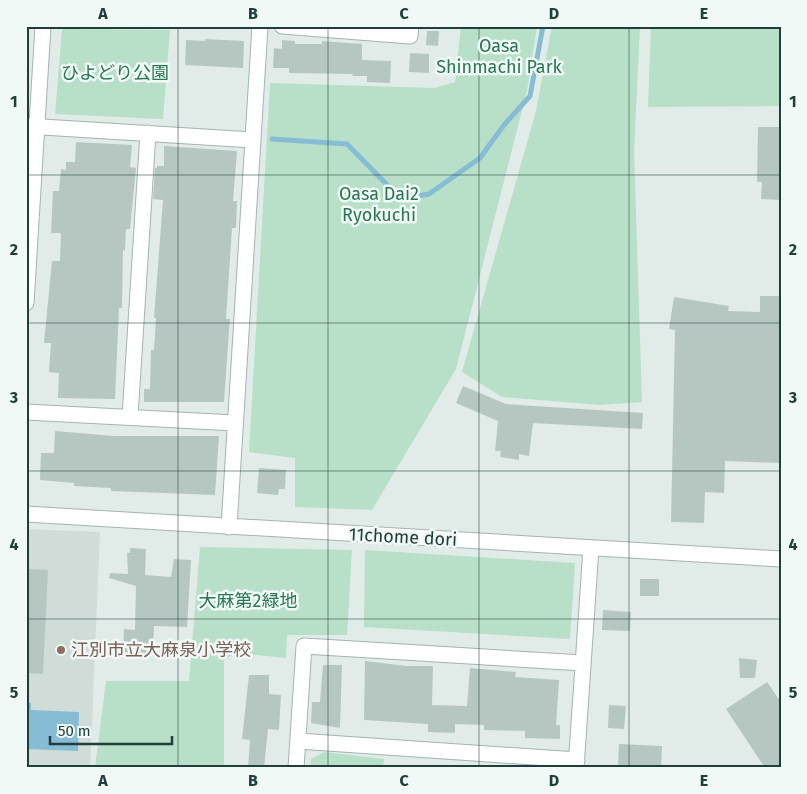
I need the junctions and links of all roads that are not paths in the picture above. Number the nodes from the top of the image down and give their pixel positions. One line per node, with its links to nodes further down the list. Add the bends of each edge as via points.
1 (43, 26): 5 (street)
2 (260, 26): 7 (street)
3 (282, 26): 4 (street, via 410,36)
4 (411, 26)
5 (32, 126): 6 (street); 8 (street)
6 (148, 133): 7 (street); 10 (street)
7 (253, 140): 11 (street)
8 (26, 303)
9 (26, 412): 10 (street)
10 (130, 417): 11 (street)
11 (235, 423): 13 (street)
12 (26, 514): 13 (street, 11chome dori)
13 (229, 527): 14 (street, 11chome dori)
14 (591, 548): 15 (street, 11chome dori); 16 (street)
15 (781, 559)
16 (583, 663): 17 (street, via 304,646); 18 (street)
17 (298, 741): 18 (street); 19 (street)
18 (576, 764)
19 (296, 768)

